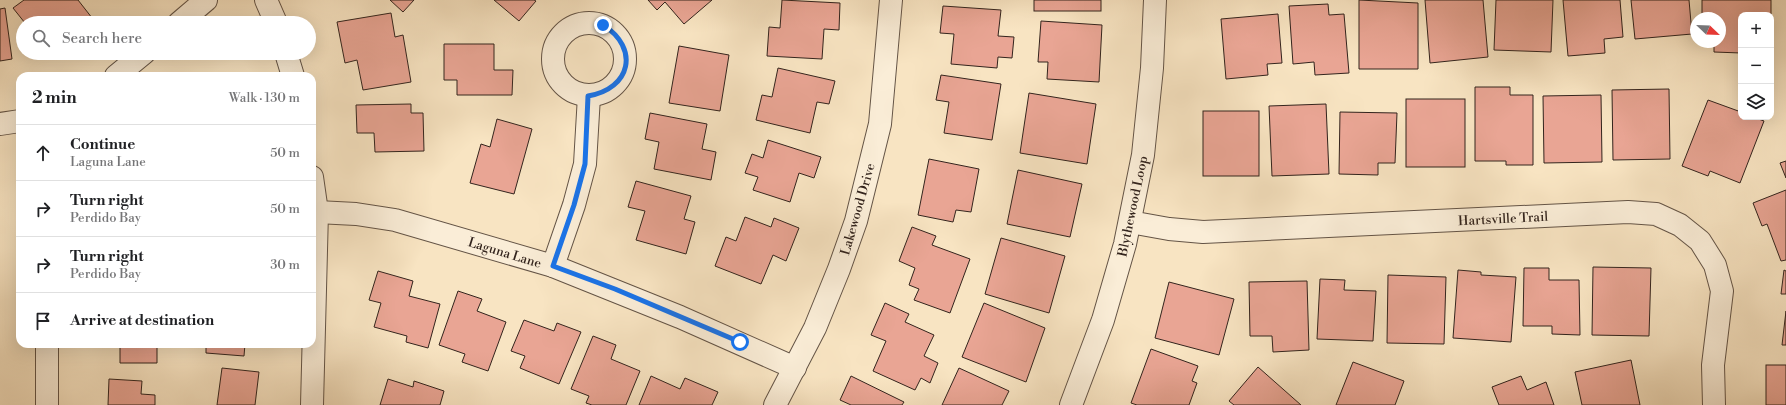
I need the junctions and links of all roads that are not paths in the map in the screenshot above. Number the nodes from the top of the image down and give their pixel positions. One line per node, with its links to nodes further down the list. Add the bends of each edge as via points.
1 (206, 0): 5 (street)
2 (266, 0): 6 (street)
3 (891, 0): 21 (street, Lakewood Drive, via 880,124 856,220 816,328)
4 (1155, 0): 16 (street, Blythewood Loop, via 1152,68 1143,155)
5 (187, 16)
6 (273, 16)
7 (135, 60): 9 (street)
8 (288, 60): 10 (street)
9 (121, 72)
10 (292, 72)
11 (588, 96): 18 (street, via 585,164)
12 (16, 122): 13 (street)
13 (0, 124)
14 (316, 205): 15 (street)
15 (317, 212): 17 (street); 18 (street, Laguna Lane, via 395,220)
16 (1130, 222): 25 (street, Blythewood Loop, via 1103,320); 26 (street, Hartsville Trail, via 1203,232 1628,212 1656,214 1680,225 1700,241 1715,265 1722,291 1713,365)
17 (316, 251)
18 (553, 266): 21 (street, Laguna Lane, via 693,322)
19 (48, 348): 22 (street)
20 (313, 348): 23 (street)
21 (795, 368): 24 (street, Lakewood Drive)
22 (47, 405)
23 (312, 405)
24 (775, 405)
25 (1071, 405)
26 (1714, 405)

